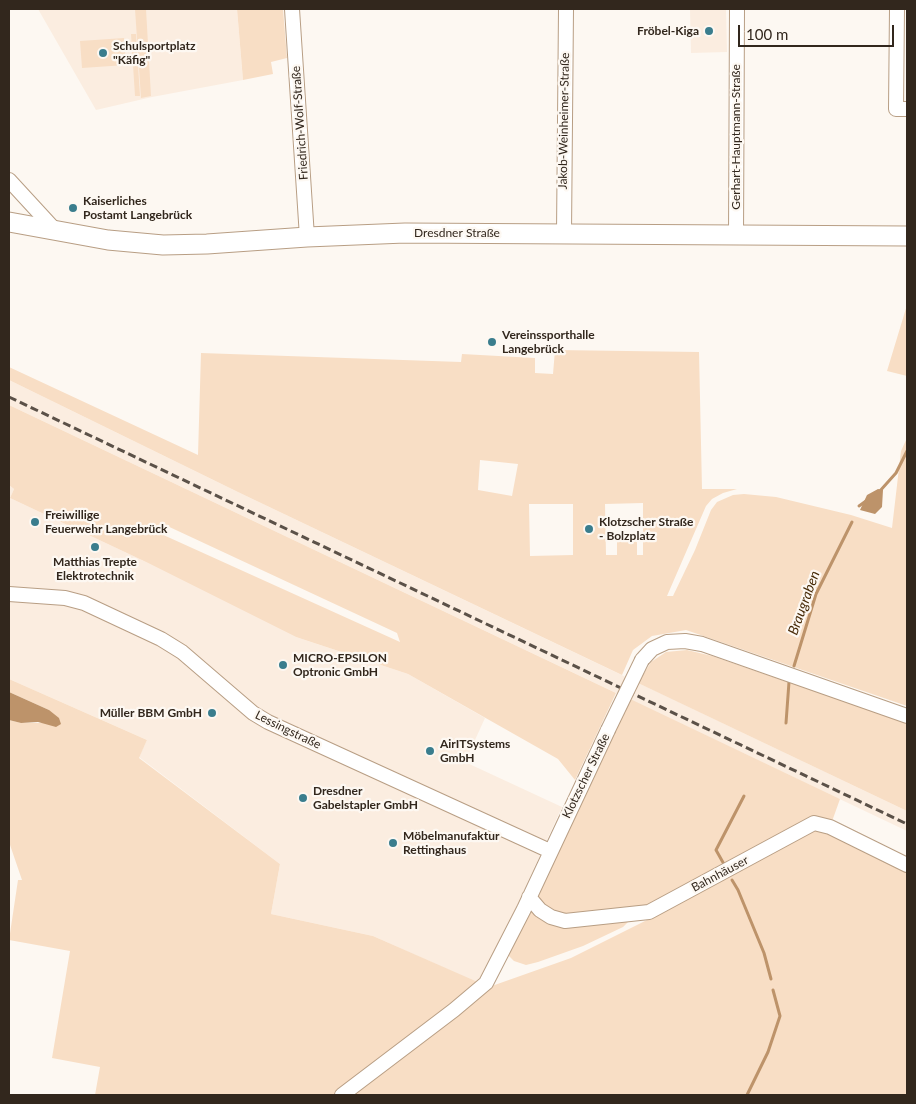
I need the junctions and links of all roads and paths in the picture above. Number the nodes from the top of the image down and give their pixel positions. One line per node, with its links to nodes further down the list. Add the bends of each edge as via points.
1 (292, 9): 12 (street, Friedrich-Wolf-Straße)
2 (566, 9): 9 (street, Jakob-Weinheimer-Straße)
3 (737, 9): 10 (street, Gerhart-Hauptmann-Straße)
4 (897, 9): 5 (street, via 896,109)
5 (907, 109)
6 (9, 180): 8 (street)
7 (9, 222): 8 (main road, Dresdner Straße)
8 (55, 230): 12 (main road, Dresdner Straße, via 108,240 163,245)
9 (564, 234): 10 (main road, Dresdner Straße); 12 (main road, Dresdner Straße, via 405,233)
10 (736, 236): 11 (main road, Dresdner Straße)
11 (907, 236)
12 (307, 237)
13 (9, 594): 15 (street, Lessingstraße, via 65,598 84,603 162,639 268,722)
14 (907, 716): 15 (street, Klotzscher Straße, bridge, via 702,644 666,642 652,649 642,660)
15 (550, 851): 17 (street, Klotzscher Straße)
16 (907, 865): 17 (street, Bahnhäuser, via 830,827 814,823 649,912 565,921 540,910)
17 (529, 897): 18 (street, Klotzscher Straße, via 486,982)
18 (342, 1095)

